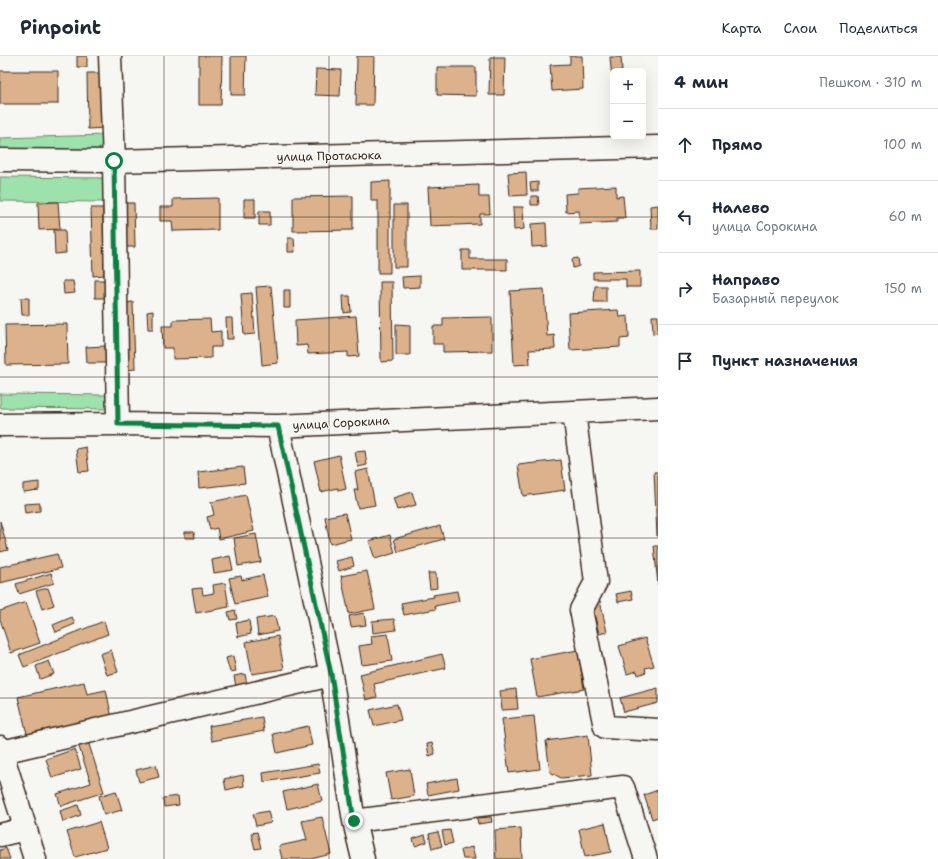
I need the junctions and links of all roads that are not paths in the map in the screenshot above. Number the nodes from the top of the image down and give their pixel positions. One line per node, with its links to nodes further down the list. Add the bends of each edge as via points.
1 (110, 56): 4 (street)
2 (658, 147): 4 (street, улица Протасюка)
3 (0, 160): 4 (street, улица Протасюка)
4 (114, 161): 7 (street)
5 (658, 408): 6 (street, улица Сорокина)
6 (574, 412): 9 (street, улица Сорокина); 11 (street, via 596,582 581,610 605,727)
7 (118, 424): 8 (street, улица Сорокина); 9 (street, улица Сорокина)
8 (0, 425)
9 (278, 426): 10 (street)
10 (331, 674): 12 (street); 13 (street)
11 (658, 730)
12 (1, 750): 14 (street)
13 (354, 821): 17 (street); 18 (street, via 623,787)
14 (25, 828): 15 (street); 16 (street)
15 (0, 835)
16 (35, 859)
17 (362, 859)
18 (646, 859)

